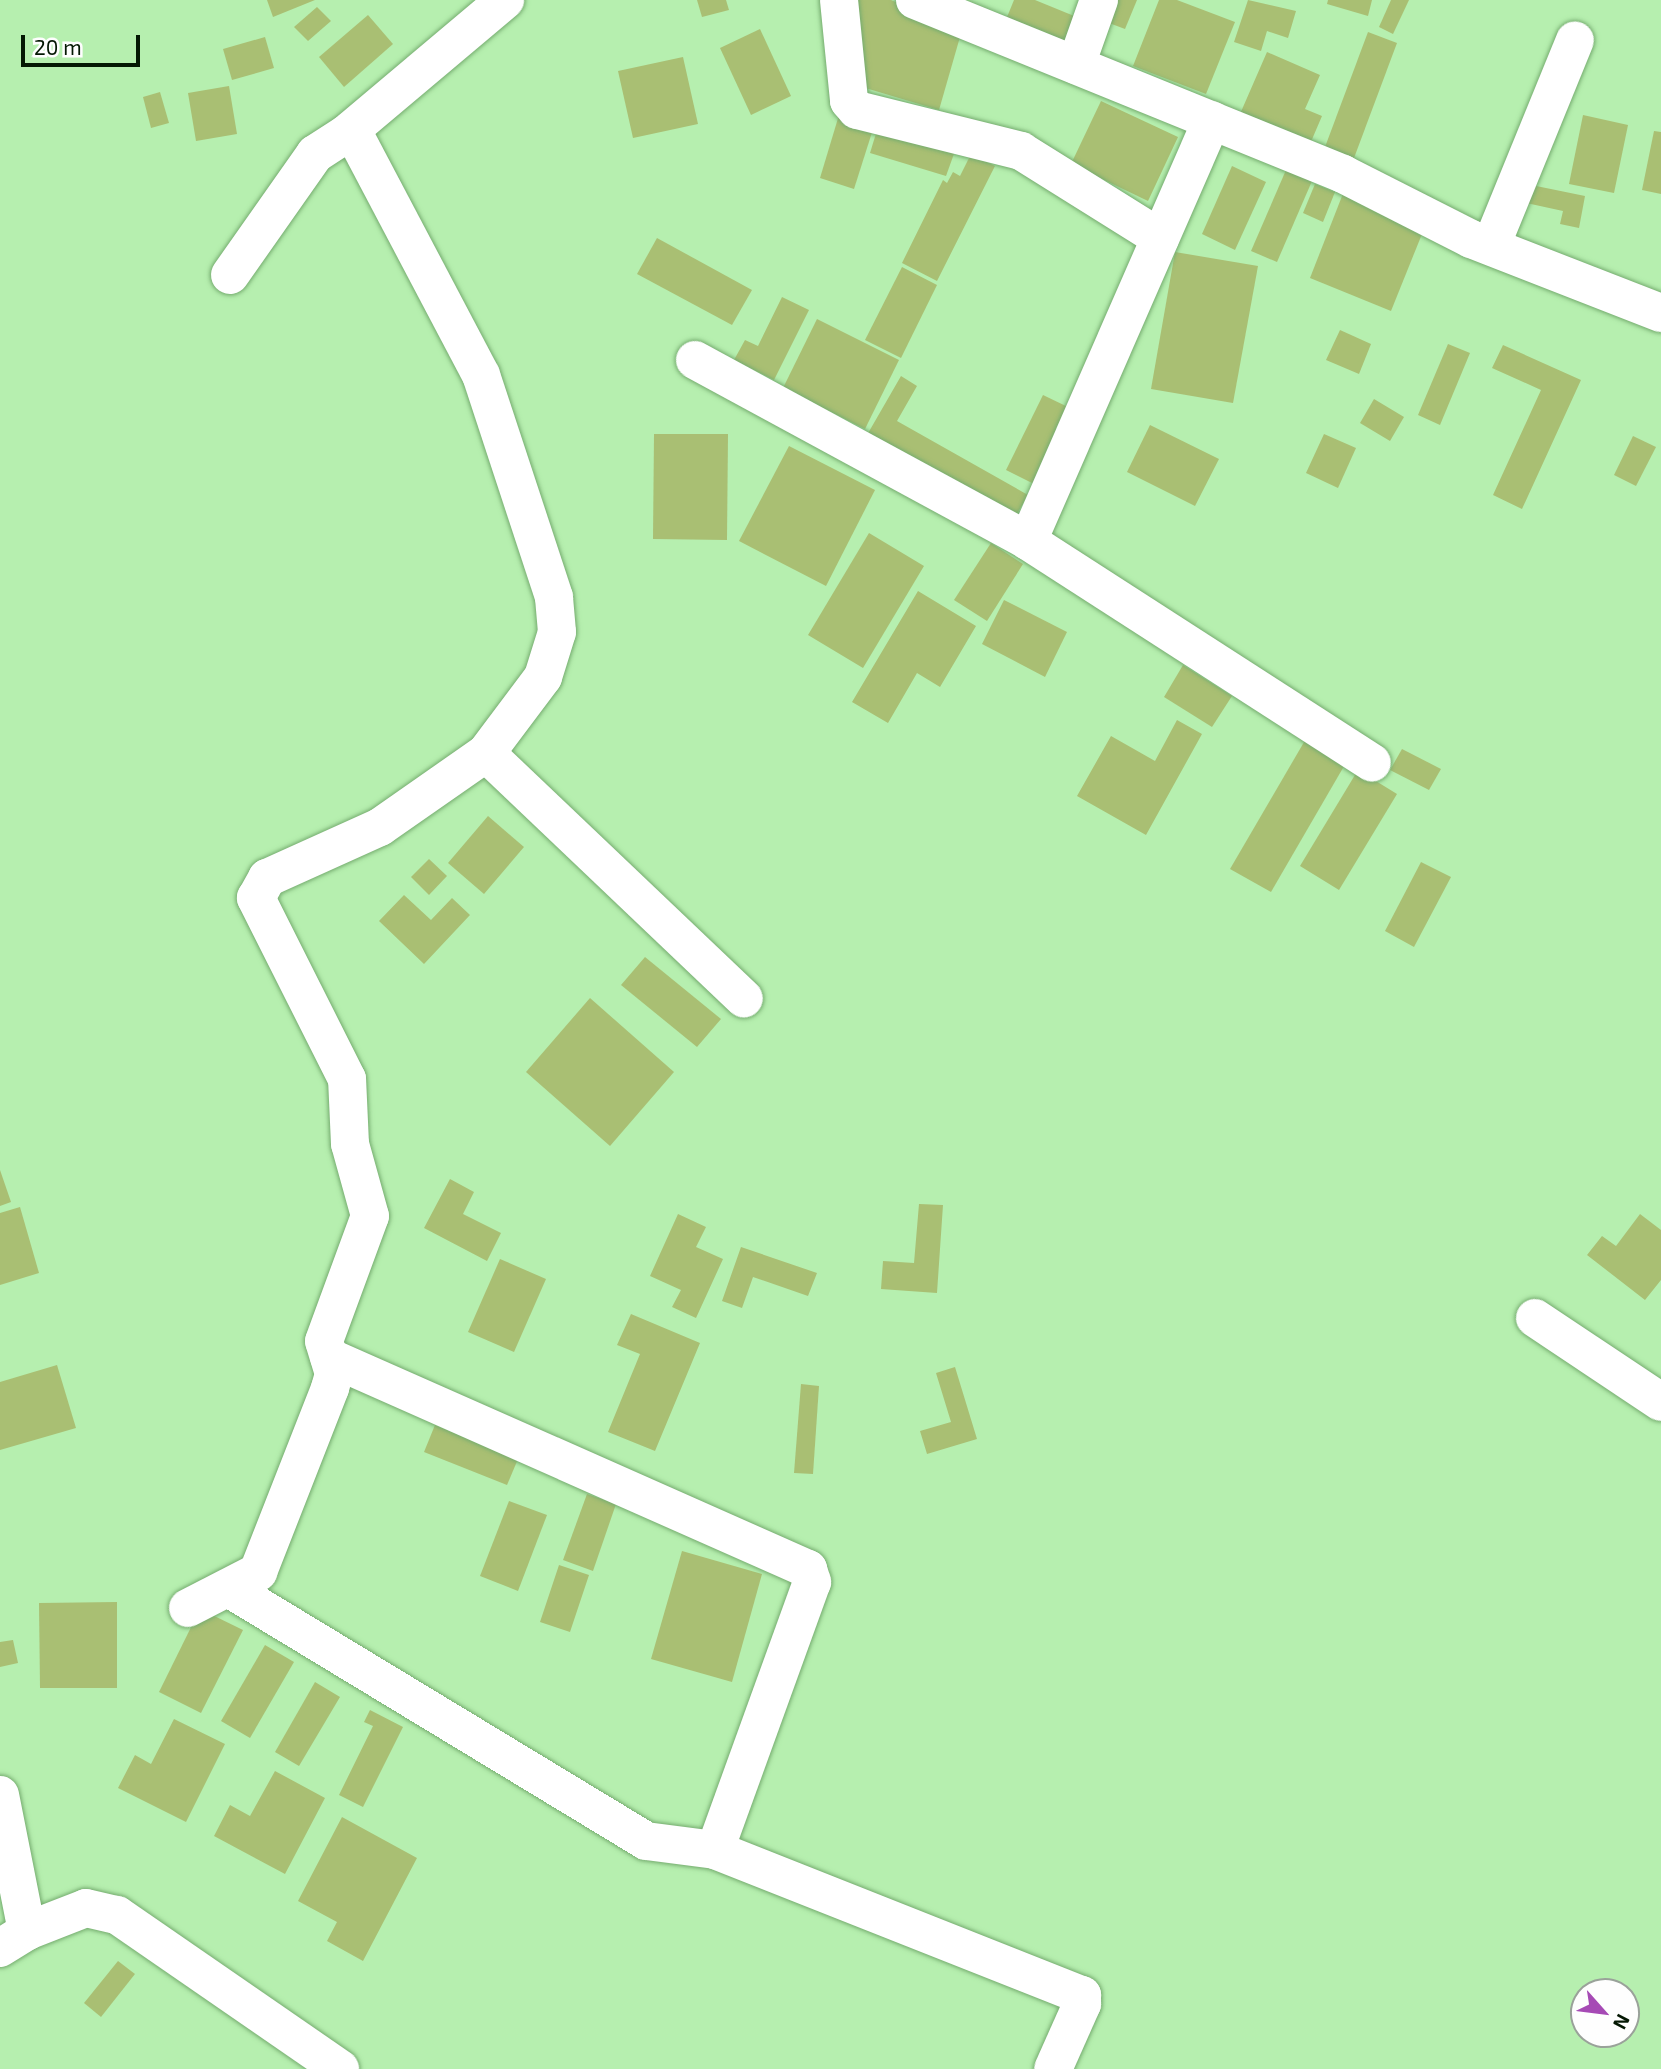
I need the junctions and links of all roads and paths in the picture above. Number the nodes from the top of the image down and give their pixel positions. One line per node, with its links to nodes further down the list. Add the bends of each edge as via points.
1 (505, 0): 8 (street)
2 (839, 0): 9 (street, via 849,102 857,110 1020,151)
3 (915, 0): 6 (street)
4 (1099, 0): 6 (street)
5 (1574, 40): 10 (street)
6 (1076, 65): 7 (street)
7 (1212, 120): 9 (street); 10 (street, via 1343,174)
8 (352, 130): 11 (street, via 304,166); 15 (street, via 481,375 554,597 557,632 542,677)
9 (1160, 239): 14 (street)
10 (1491, 246): 12 (street)
11 (230, 275)
12 (1661, 312)
13 (695, 360): 14 (street)
14 (1028, 541): 16 (street)
15 (486, 753): 17 (street); 19 (street, via 380,827 267,878 256,898 347,1079 350,1144 370,1216 330,1320 324,1341)
16 (1372, 763)
17 (744, 999)
18 (1535, 1318): 20 (street)
19 (329, 1357): 21 (street, via 334,1374 331,1388 258,1572); 24 (street, via 808,1570 812,1582)
20 (1661, 1402)
21 (230, 1589): 22 (street); 24 (street, via 646,1841)
22 (188, 1608)
23 (0, 1795): 25 (street)
24 (716, 1850): 27 (street, via 1082,1994 1082,2004)
25 (13, 1940): 26 (street, via 86,1908 117,1915)
26 (340, 2069)
27 (1053, 2069)

